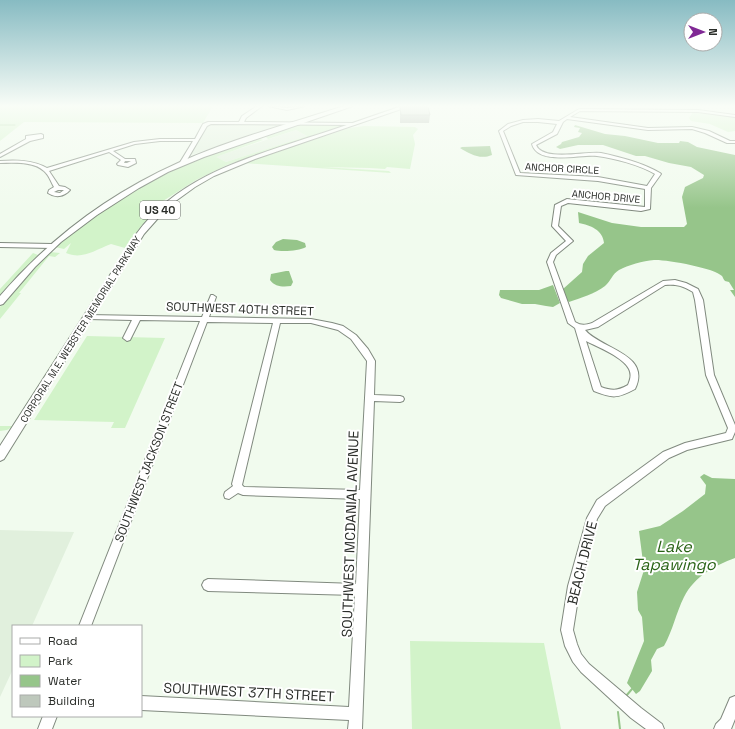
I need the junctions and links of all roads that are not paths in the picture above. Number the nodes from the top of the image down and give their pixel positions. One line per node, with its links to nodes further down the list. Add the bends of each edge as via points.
1 (28, 140): 10 (street)
2 (195, 140): 9 (street, via 147,141); 13 (street)
3 (248, 140): 13 (main road, US 40)
4 (306, 140): 23 (main road, CORPORAL M.E. WEBSTER MEMORIAL PARKWAY / US 40, via 234,164 183,191 167,203 141,233)
5 (504, 140): 16 (street, ANCHOR CIRCLE, via 520,175 616,181)
6 (542, 140): 16 (street, ANCHOR DRIVE, via 534,144 536,149 548,155 560,158 586,154 603,155 658,174)
7 (725, 140): 8 (street)
8 (735, 142)
9 (109, 150): 11 (street); 14 (street)
10 (0, 156)
11 (124, 160)
12 (0, 162): 14 (street, via 30,164)
13 (182, 164): 18 (main road, US 40, via 105,206)
14 (46, 170): 15 (street)
15 (57, 188)
16 (648, 188): 27 (street, ANCHOR DRIVE, via 649,204 645,209 570,201 558,205 555,226 570,242 553,254 550,262 572,323)
17 (0, 245): 18 (street)
18 (52, 246): 20 (main road, US 40)
19 (0, 250): 20 (street, via 36,251)
20 (44, 254): 22 (main road, US 40)
21 (213, 297): 25 (street, SOUTHWEST JACKSON STREET)
22 (0, 302)
23 (88, 317): 24 (street, SOUTHWEST 40TH STREET); 33 (main road, CORPORAL M.E. WEBSTER MEMORIAL PARKWAY / US 40)
24 (137, 318): 25 (street, SOUTHWEST 40TH STREET); 28 (street)
25 (204, 319): 26 (street, SOUTHWEST 40TH STREET); 40 (street, SOUTHWEST JACKSON STREET)
26 (277, 320): 29 (street, SOUTHWEST 40TH STREET, via 311,321 331,325 351,334); 35 (street)
27 (578, 327): 27 (street, via 597,389 610,394 623,392 632,387 635,377 633,368 622,356 587,338); 47 (street, BEACH DRIVE, via 585,328 595,324 663,283 679,282 696,291 710,375 732,428 729,436 685,447 666,455 601,503 592,518 574,586 567,630 577,658 585,668)
28 (127, 338)
29 (360, 343): 30 (street, SOUTHWEST MCDANIAL AVENUE, via 371,361)
30 (369, 398): 31 (street); 37 (street, SOUTHWEST MCDANIAL AVENUE)
31 (400, 399)
32 (0, 436): 33 (main road)
33 (12, 436): 34 (main road, CORPORAL M.E. WEBSTER MEMORIAL PARKWAY / US 40)
34 (0, 456)
35 (238, 488): 36 (street); 37 (street, via 243,491)
36 (229, 495)
37 (365, 495): 39 (street, SOUTHWEST MCDANIAL AVENUE)
38 (208, 585): 39 (street)
39 (362, 590): 43 (street, SOUTHWEST MCDANIAL AVENUE)
40 (85, 625)
41 (142, 703): 43 (street, SOUTHWEST 37TH STREET)
42 (735, 703): 48 (street, via 726,724)
43 (356, 714): 46 (street, SOUTHWEST MCDANIAL AVENUE)
44 (50, 717): 45 (street)
45 (45, 729)
46 (355, 729)
47 (657, 729)
48 (721, 729)

